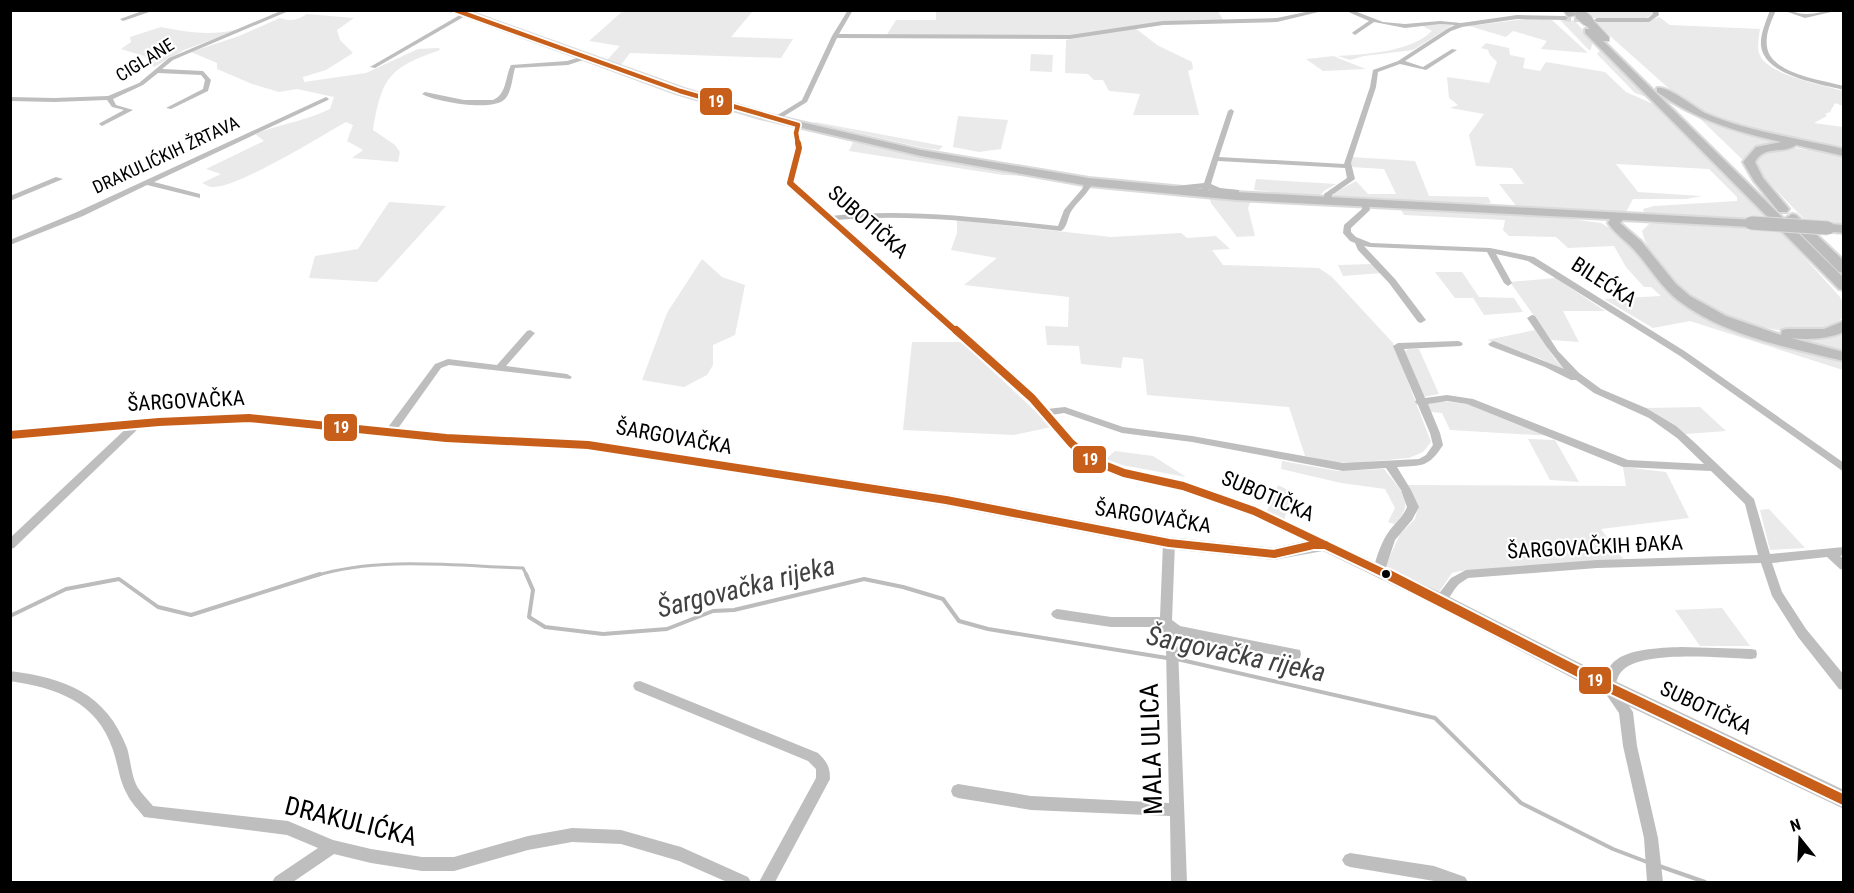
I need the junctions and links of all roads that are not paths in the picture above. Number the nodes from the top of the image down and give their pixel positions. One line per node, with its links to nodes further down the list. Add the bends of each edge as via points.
1 (153, 10): 21 (street)
2 (289, 10): 31 (street, CIGLANE, via 189,50)
3 (454, 10): 13 (main road)
4 (850, 10): 25 (street)
5 (1290, 10): 15 (street)
6 (1325, 10): 15 (street)
7 (1346, 10): 22 (street)
8 (1546, 10): 18 (street)
9 (1655, 10): 19 (street, via 1655,16 1649,20)
10 (1773, 10): 20 (street)
11 (1784, 10): 16 (street)
12 (1838, 10): 14 (street)
13 (465, 14): 28 (main road); 30 (street)
14 (1828, 14): 16 (street); 17 (street)
15 (1300, 16): 25 (street, via 1249,22 1163,23 1071,37)
16 (1805, 16): 20 (street)
17 (1844, 16)
18 (1539, 17): 19 (street); 23 (street)
19 (1579, 18): 26 (highway); 66 (main road)
20 (1769, 18): 33 (street, via 1765,26 1765,52 1770,62 1791,73)
21 (123, 19)
22 (1372, 21): 23 (street, via 1403,26 1444,21); 24 (street)
23 (1461, 26): 29 (street)
24 (1355, 33)
25 (835, 36): 38 (street)
26 (1605, 39): 32 (main road)
27 (1454, 50): 29 (street, via 1424,69)
28 (587, 57): 34 (street, via 568,63 513,66 500,101 464,101); 40 (main road)
29 (1400, 62): 50 (street, via 1373,72 1373,87)
30 (373, 67)
31 (155, 71): 35 (street, CIGLANE, via 141,84); 39 (street, via 202,73 208,80 206,90)
32 (1644, 77): 47 (main road, via 1676,102 1713,120); 59 (main road)
33 (1844, 88)
34 (425, 94)
35 (109, 98): 36 (street, CIGLANE); 44 (street, via 114,106 130,110)
36 (10, 99)
37 (326, 99): 53 (street, DRAKULIĆKIH ŽRTAVA)
38 (802, 106): 42 (street); 43 (street, via 790,118); 46 (main road, via 802,121)
39 (169, 108)
40 (747, 111): 42 (main road, via 772,115); 43 (main road)
41 (1231, 111): 49 (street)
42 (787, 112): 43 (street)
43 (778, 120): 45 (main road)
44 (102, 124)
45 (798, 125): 46 (main road); 62 (street, SUBOTIČKA, via 799,148 790,183)
46 (824, 131): 52 (main road, via 921,153)
47 (1831, 150): 48 (main road); 59 (main road, via 1778,145 1754,153 1749,162 1754,174)
48 (1844, 153)
49 (1215, 159): 50 (street); 54 (street)
50 (1346, 166): 57 (street, via 1351,179 1328,194)
51 (59, 179): 56 (street, DRAKULIĆKIH ŽRTAVA)
52 (1089, 182): 54 (main road, via 1164,190); 62 (street, via 1068,210 1061,229 906,213)
53 (147, 183): 55 (street); 68 (street, DRAKULIĆKIH ŽRTAVA)
54 (1205, 189): 57 (main road, via 1259,198)
55 (197, 196)
56 (10, 199)
57 (1328, 201): 58 (main road)
58 (1365, 202): 60 (main road); 69 (street, via 1366,210 1347,231)
59 (1784, 209): 71 (main road)
60 (1570, 215): 61 (main road); 65 (main road, via 1600,221)
61 (1619, 217): 63 (main road); 65 (main road, via 1614,223); 67 (main road, via 1629,222)
62 (830, 218): 87 (street, SUBOTIČKA)
63 (1660, 219): 64 (main road, bridge); 67 (main road, via 1641,222)
64 (1844, 229)
65 (1620, 231): 67 (main road)
66 (1794, 236): 73 (main road); 74 (main road, via 1794,243)
67 (1636, 238): 75 (main road, via 1671,287)
68 (13, 240)
69 (1359, 243): 70 (street, BILEĆKA); 77 (street)
70 (1490, 250): 72 (street); 93 (street, BILEĆKA, via 1531,259 1561,276 1683,354)
71 (1844, 269)
72 (1508, 284)
73 (1844, 286)
74 (1844, 296)
75 (1712, 314): 78 (main road, via 1752,327 1794,334 1821,333); 82 (main road, via 1751,330)
76 (1532, 318): 85 (street, via 1559,358)
77 (1420, 320)
78 (1844, 325)
79 (530, 333): 83 (street)
80 (1458, 344): 86 (street, via 1398,346)
81 (1493, 344): 85 (street)
82 (1844, 357)
83 (500, 368): 84 (street); 89 (street, via 448,362 438,366)
84 (567, 377)
85 (1585, 384): 92 (street, via 1664,422)
86 (1420, 402): 91 (street, via 1438,445 1421,462); 92 (street, via 1447,398 1481,405 1627,464)
87 (1046, 412): 91 (street, via 1065,410 1122,430 1329,465); 96 (street, SUBOTIČKA, via 1081,453 1100,464 1224,499)
88 (137, 424): 89 (street, ŠARGOVAČKA, via 249,418); 90 (street, ŠARGOVAČKA); 95 (street)
89 (390, 432): 94 (street, ŠARGOVAČKA, via 633,450 946,500)
90 (10, 435)
91 (1390, 465): 101 (street, via 1413,507 1408,520 1386,545)
92 (1714, 468): 99 (street, via 1750,501)
93 (1844, 469)
94 (1169, 543): 96 (street, ŠARGOVAČKA, via 1274,554); 104 (street, MALA ULICA)
95 (10, 545)
96 (1324, 545): 101 (street, SUBOTIČKA)
97 (1844, 550): 98 (street, ŠARGOVAČKIH ĐAKA)
98 (1829, 552): 99 (street, ŠARGOVAČKIH ĐAKA); 100 (street)
99 (1765, 559): 102 (street, ŠARGOVAČKIH ĐAKA, via 1597,564 1466,574); 108 (street, via 1783,607)
100 (1844, 566)
101 (1379, 570): 102 (street, SUBOTIČKA)
102 (1440, 600): 110 (street, SUBOTIČKA)
103 (1057, 614): 104 (street, via 1130,624)
104 (1166, 622): 105 (street, via 1176,630); 113 (street, MALA ULICA, via 1172,648)
105 (1295, 654)
106 (1751, 654): 110 (street, via 1636,656 1618,664)
107 (10, 676): 114 (street, DRAKULIĆKA, via 74,690 102,714 119,745 130,788 149,812 288,828)
108 (1844, 685)
109 (640, 686): 119 (street, via 813,758 823,767 823,779)
110 (1608, 687): 112 (street, SUBOTIČKA); 116 (street, via 1626,712)
111 (958, 790): 113 (street, via 1031,803)
112 (1844, 800)
113 (1177, 810): 120 (street, MALA ULICA)
114 (332, 847): 117 (street); 118 (street, DRAKULIĆKA, via 422,864 454,864 528,843 572,836 621,837 681,854)
115 (1350, 860): 121 (street, via 1434,873)
116 (1656, 880)
117 (280, 882)
118 (743, 882)
119 (767, 882)
120 (1179, 882)
121 (1460, 882)

